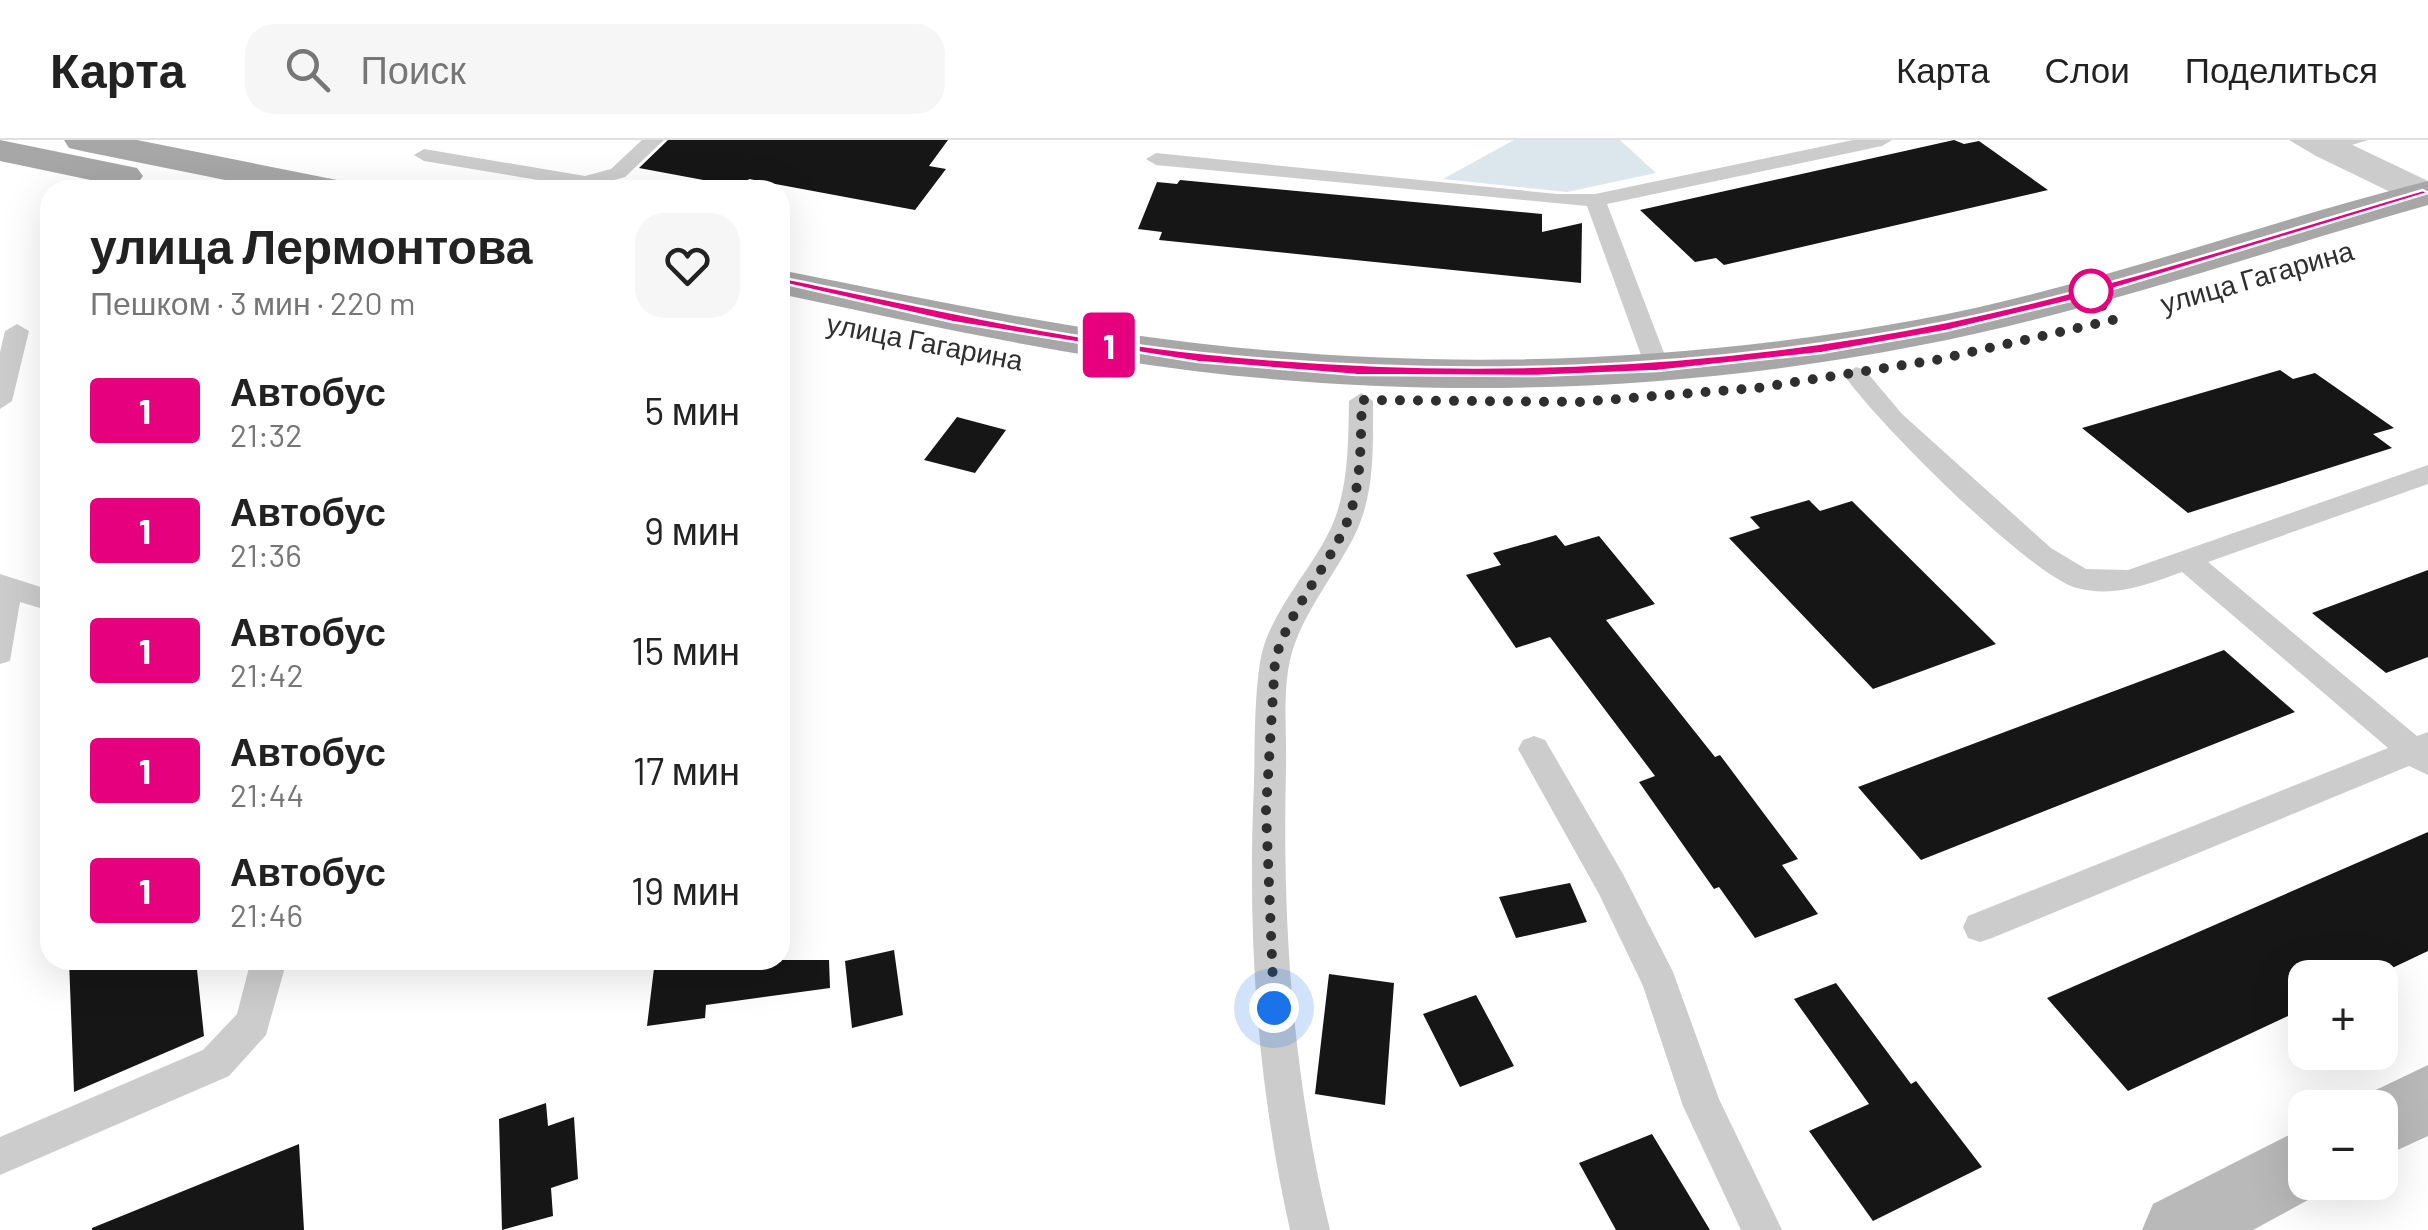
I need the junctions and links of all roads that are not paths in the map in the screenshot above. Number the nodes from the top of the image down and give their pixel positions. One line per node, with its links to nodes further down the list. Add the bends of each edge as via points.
1 (82, 140): 9 (main road)
2 (654, 140): 11 (lane, via 618,173)
3 (1882, 140): 12 (lane)
4 (2324, 141): 13 (street)
5 (0, 150): 8 (main road)
6 (424, 155): 10 (lane)
7 (1156, 159): 12 (lane)
8 (144, 180)
9 (282, 180)
10 (574, 180)
11 (593, 180)
12 (1595, 200): 17 (lane)
13 (2427, 202): 17 (main road, улица Гагарина, via 1952,325); 18 (main road, улица Гагарина, via 2113,320)
14 (790, 284): 17 (main road, улица Гагарина, via 1198,357 1356,370)
15 (790, 314): 20 (main road, улица Гагарина, via 1088,373)
16 (16, 330): 19 (lane)
17 (1657, 366)
18 (1856, 375): 20 (main road, улица Гагарина, via 1580,402); 22 (lane, via 1893,420 2061,569 2104,583)
19 (0, 400)
20 (1362, 400): 35 (lane, via 1354,502 1275,661 1266,810 1274,1008 1282,1106)
21 (2428, 474): 22 (lane)
22 (2189, 562): 27 (lane)
23 (4, 586): 24 (lane); 25 (lane)
24 (40, 598)
25 (0, 653)
26 (1534, 749): 36 (lane, via 1660,984 1702,1106)
27 (2423, 753): 28 (lane)
28 (1980, 928)
29 (267, 970): 32 (lane, via 253,1023 216,1063)
30 (2428, 1099): 31 (street)
31 (2398, 1115)
32 (0, 1156)
33 (2288, 1174): 34 (street)
34 (2219, 1221)
35 (1310, 1230)
36 (1762, 1230)

